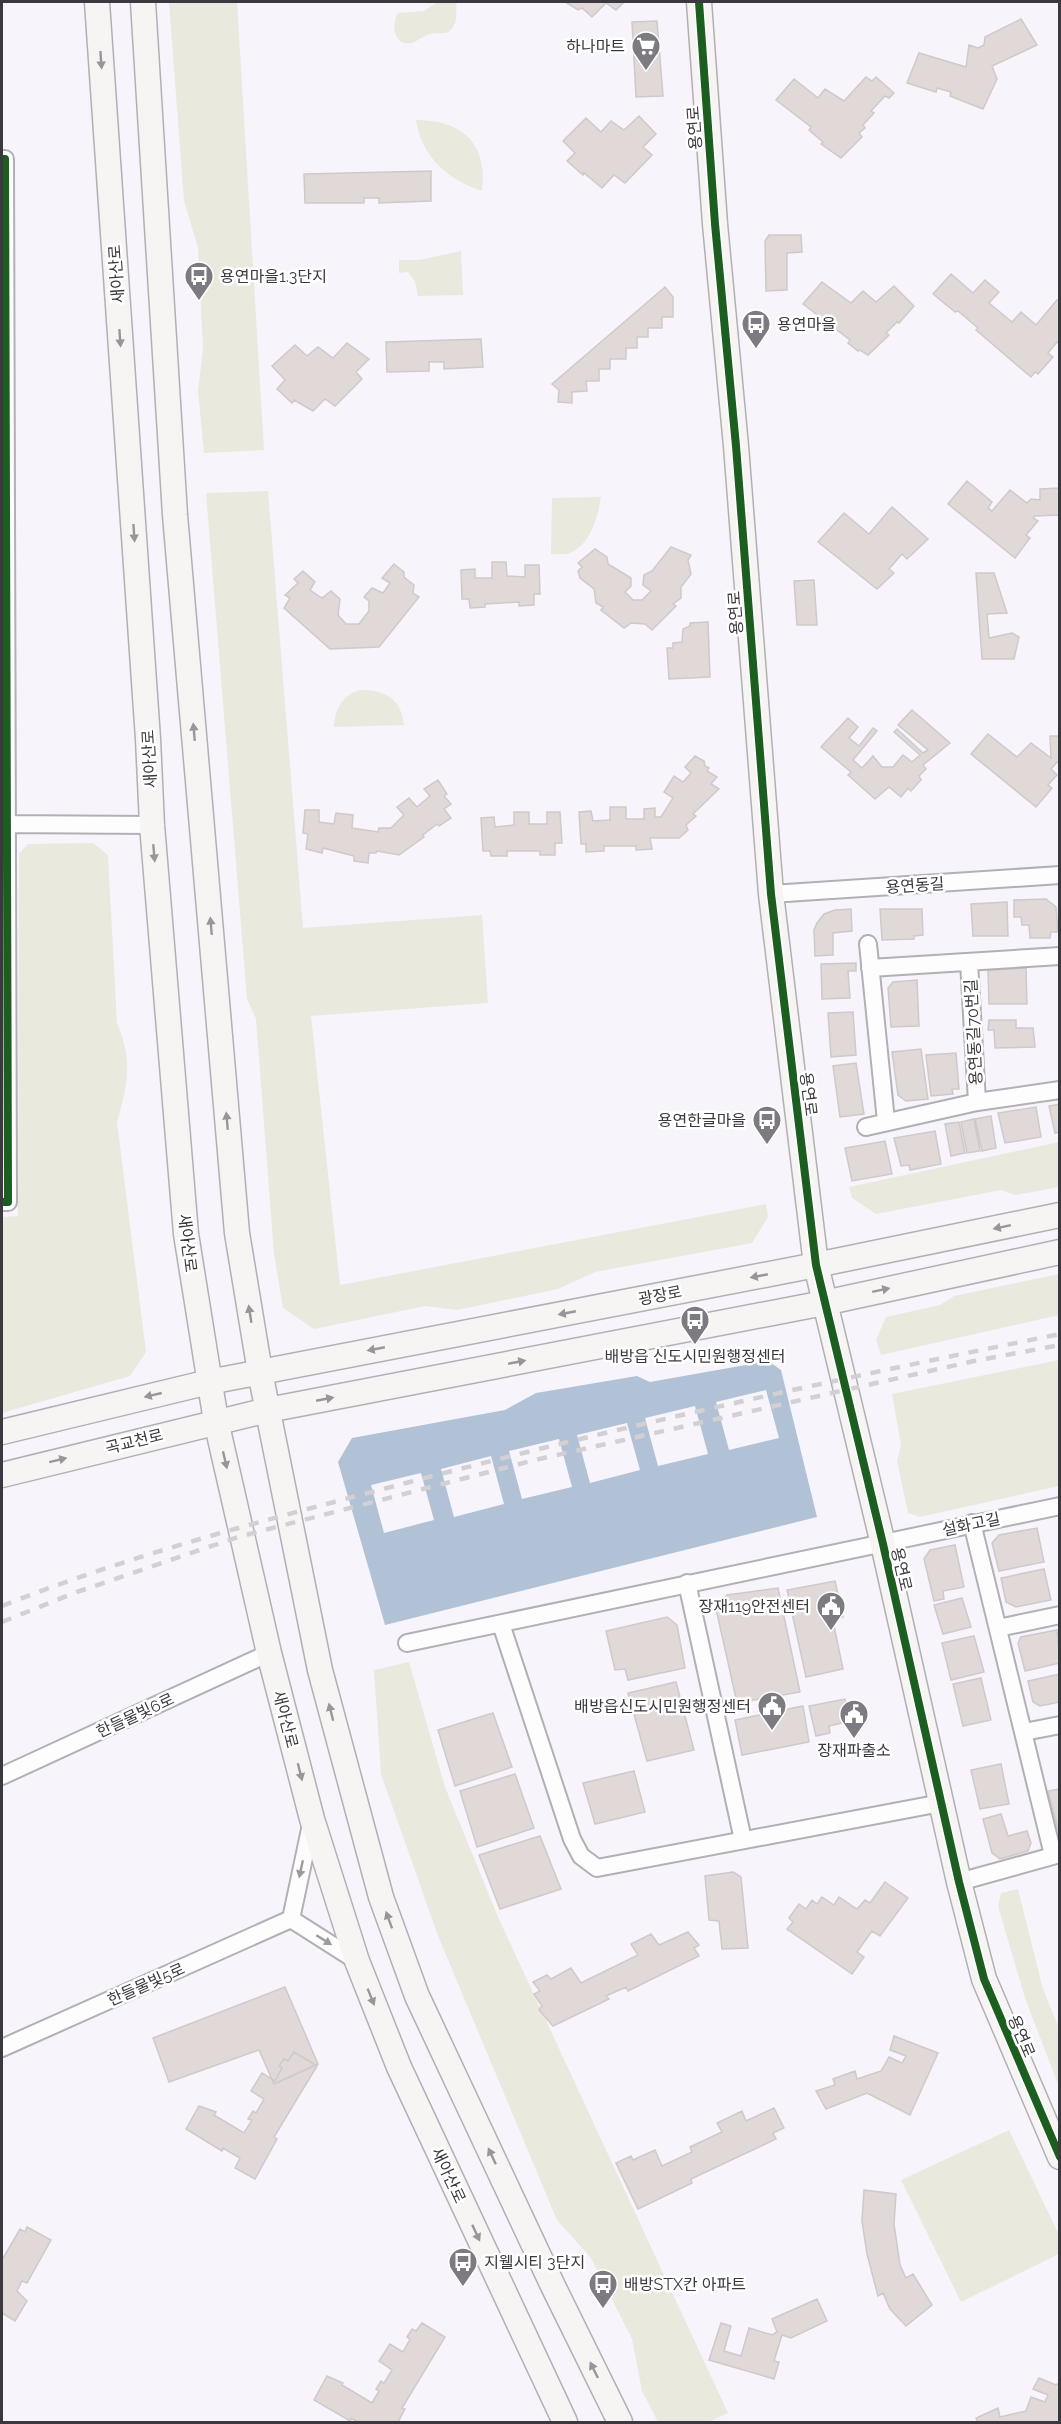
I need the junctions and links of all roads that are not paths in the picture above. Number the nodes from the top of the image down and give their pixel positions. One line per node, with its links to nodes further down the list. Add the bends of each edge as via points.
1 (97, 2): 7 (main road, 새아산로, one-way to 7)
2 (143, 2): 23 (main road, one-way to 2, via 237,1233 178,551)
3 (699, 2): 9 (main road, 용연로)
4 (2, 159): 5 (street)
5 (4, 516): 6 (street)
6 (4, 824): 7 (street); 18 (street, via 8,1202)
7 (152, 825): 24 (main road, 새아산로, one-way to 24, via 186,1234)
8 (1059, 875): 9 (street, 용연동길)
9 (771, 894): 21 (main road, 용연로)
10 (868, 944): 13 (street)
11 (1059, 956): 12 (street)
12 (969, 962): 13 (street); 15 (street, 용연동길70번길)
13 (870, 968): 16 (street)
14 (1059, 1090): 15 (street, 용연동길70번길)
15 (976, 1102): 16 (street, 용연동길70번길)
16 (886, 1121): 17 (street, 용연동길70번길)
17 (866, 1127)
18 (2, 1202)
19 (1059, 1215): 21 (main road, 광장로, one-way to 21)
20 (1059, 1252): 22 (main road, one-way to 20)
21 (816, 1265): 22 (main road, 용연로); 23 (main road, 광장로, one-way to 23)
22 (824, 1303): 25 (main road, one-way to 22); 31 (main road, 용연로)
23 (260, 1372): 24 (main road); 25 (main road)
24 (209, 1382): 26 (main road, 새아산로); 27 (main road, one-way to 27)
25 (268, 1410): 26 (main road, 곡교천로); 51 (main road, one-way to 25, via 417,1996 381,1897 320,1670)
26 (216, 1421): 28 (main road, 곡교천로, one-way to 26); 37 (main road, 새아산로, one-way to 37)
27 (2, 1432)
28 (2, 1475)
29 (1059, 1506): 30 (street, 설화고길)
30 (972, 1523): 31 (street, 설화고길); 35 (street)
31 (883, 1544): 32 (street, 용연로); 41 (main road, 용연로)
32 (687, 1583): 34 (street, 용연로); 43 (street)
33 (1059, 1615): 35 (street)
34 (501, 1624): 36 (street, 용연로); 43 (street, via 581,1856 597,1868)
35 (998, 1628): 39 (street)
36 (407, 1643)
37 (269, 1653): 40 (street, 한들물빛6로); 42 (main road, 새아산로, one-way to 42)
38 (1059, 1725): 39 (street)
39 (1024, 1732): 44 (street)
40 (2, 1776)
41 (940, 1803): 43 (street); 45 (main road, 용연로)
42 (312, 1819): 46 (street, one-way to 46); 47 (main road, 새아산로)
43 (743, 1840)
44 (1056, 1855): 45 (street)
45 (959, 1882): 49 (main road, 용연로, via 984,1979)
46 (291, 1919): 47 (street, one-way to 47); 48 (street, 한들물빛5로)
47 (357, 1961): 50 (main road, 새아산로, one-way to 50, via 399,2067)
48 (3, 2044)
49 (1059, 2157)
50 (565, 2422)
51 (620, 2422)

